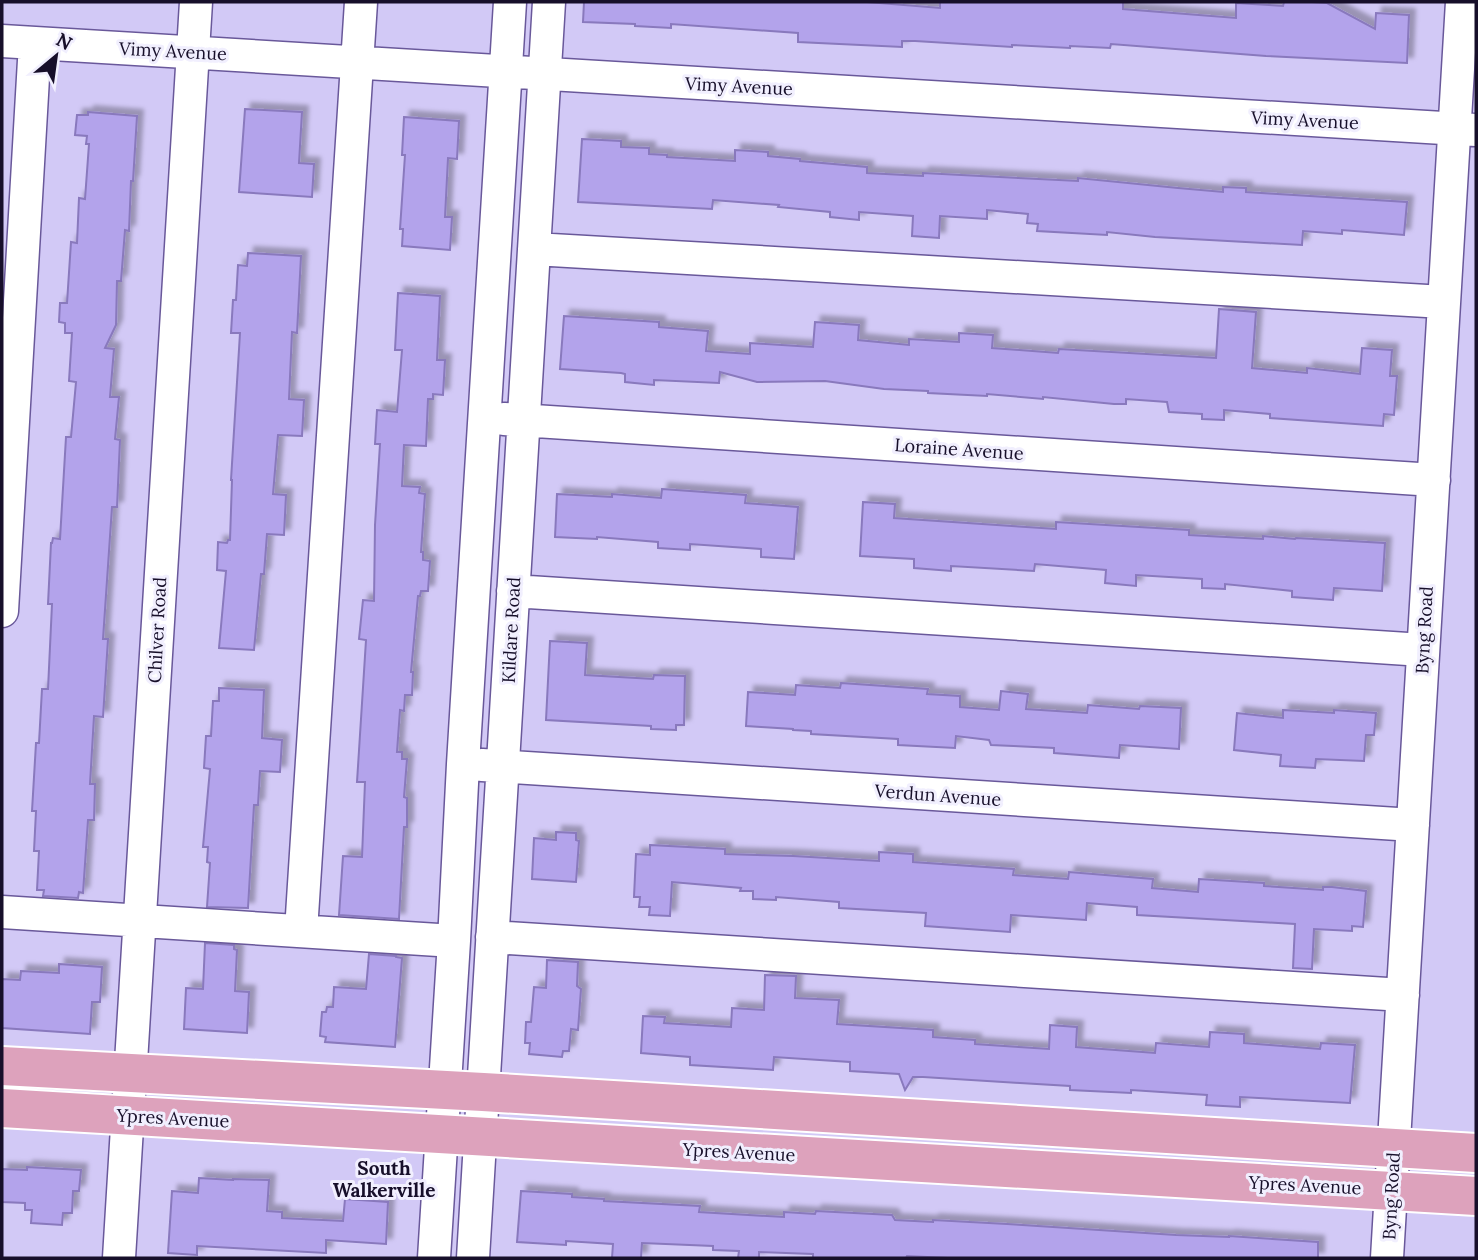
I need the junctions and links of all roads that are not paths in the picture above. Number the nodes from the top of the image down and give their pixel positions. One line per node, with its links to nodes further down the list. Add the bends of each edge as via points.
1 (196, 2): 8 (street, Chilver Road)
2 (361, 2): 9 (street)
3 (510, 2): 10 (street)
4 (549, 2): 11 (street, Kildare Road)
5 (1462, 2): 12 (street, Byng Road)
6 (2, 41): 7 (street, Vimy Avenue)
7 (35, 43): 8 (street, Vimy Avenue); 19 (street)
8 (193, 52): 9 (street, Vimy Avenue); 25 (street, Chilver Road)
9 (357, 63): 10 (street, Vimy Avenue); 26 (street)
10 (505, 72): 11 (street, Vimy Avenue); 15 (street)
11 (544, 74): 12 (street, Vimy Avenue); 13 (street, Kildare Road)
12 (1465, 130): 14 (street, Byng Road)
13 (534, 249): 14 (street); 16 (street, Kildare Road)
14 (1444, 302): 17 (street, Byng Road)
15 (485, 418): 16 (street, Loraine Avenue); 21 (street)
16 (524, 420): 17 (street, Loraine Avenue); 18 (street, Kildare Road)
17 (1434, 480): 20 (street, Byng Road)
18 (513, 591): 20 (street); 22 (street, Kildare Road)
19 (2, 611)
20 (1423, 650): 23 (street, Byng Road)
21 (463, 764): 22 (street, Verdun Avenue); 28 (street)
22 (503, 766): 23 (street, Verdun Avenue); 27 (street, Kildare Road)
23 (1413, 825): 29 (street, Byng Road)
24 (2, 912): 25 (street)
25 (140, 921): 26 (street); 31 (street, Chilver Road)
26 (301, 931): 28 (street)
27 (492, 937): 29 (street); 33 (street, Kildare Road)
28 (454, 941): 32 (street)
29 (1403, 995): 38 (street, Byng Road)
30 (2, 1066): 31 (main road)
31 (130, 1072): 32 (main road); 35 (street, Chilver Road)
32 (445, 1090): 33 (main road); 36 (street)
33 (483, 1092): 37 (street, Kildare Road); 38 (main road)
34 (2, 1108): 35 (main road, Ypres Avenue)
35 (128, 1116): 36 (main road, Ypres Avenue); 42 (street, Chilver Road)
36 (442, 1134): 37 (main road, Ypres Avenue); 43 (street)
37 (480, 1136): 40 (main road, Ypres Avenue); 44 (street, Kildare Road)
38 (1394, 1148): 39 (main road); 40 (street, Byng Road)
39 (1476, 1153)
40 (1391, 1190): 41 (main road, Ypres Avenue); 45 (street, Byng Road)
41 (1476, 1196)
42 (119, 1258)
43 (434, 1258)
44 (473, 1258)
45 (1387, 1258)

